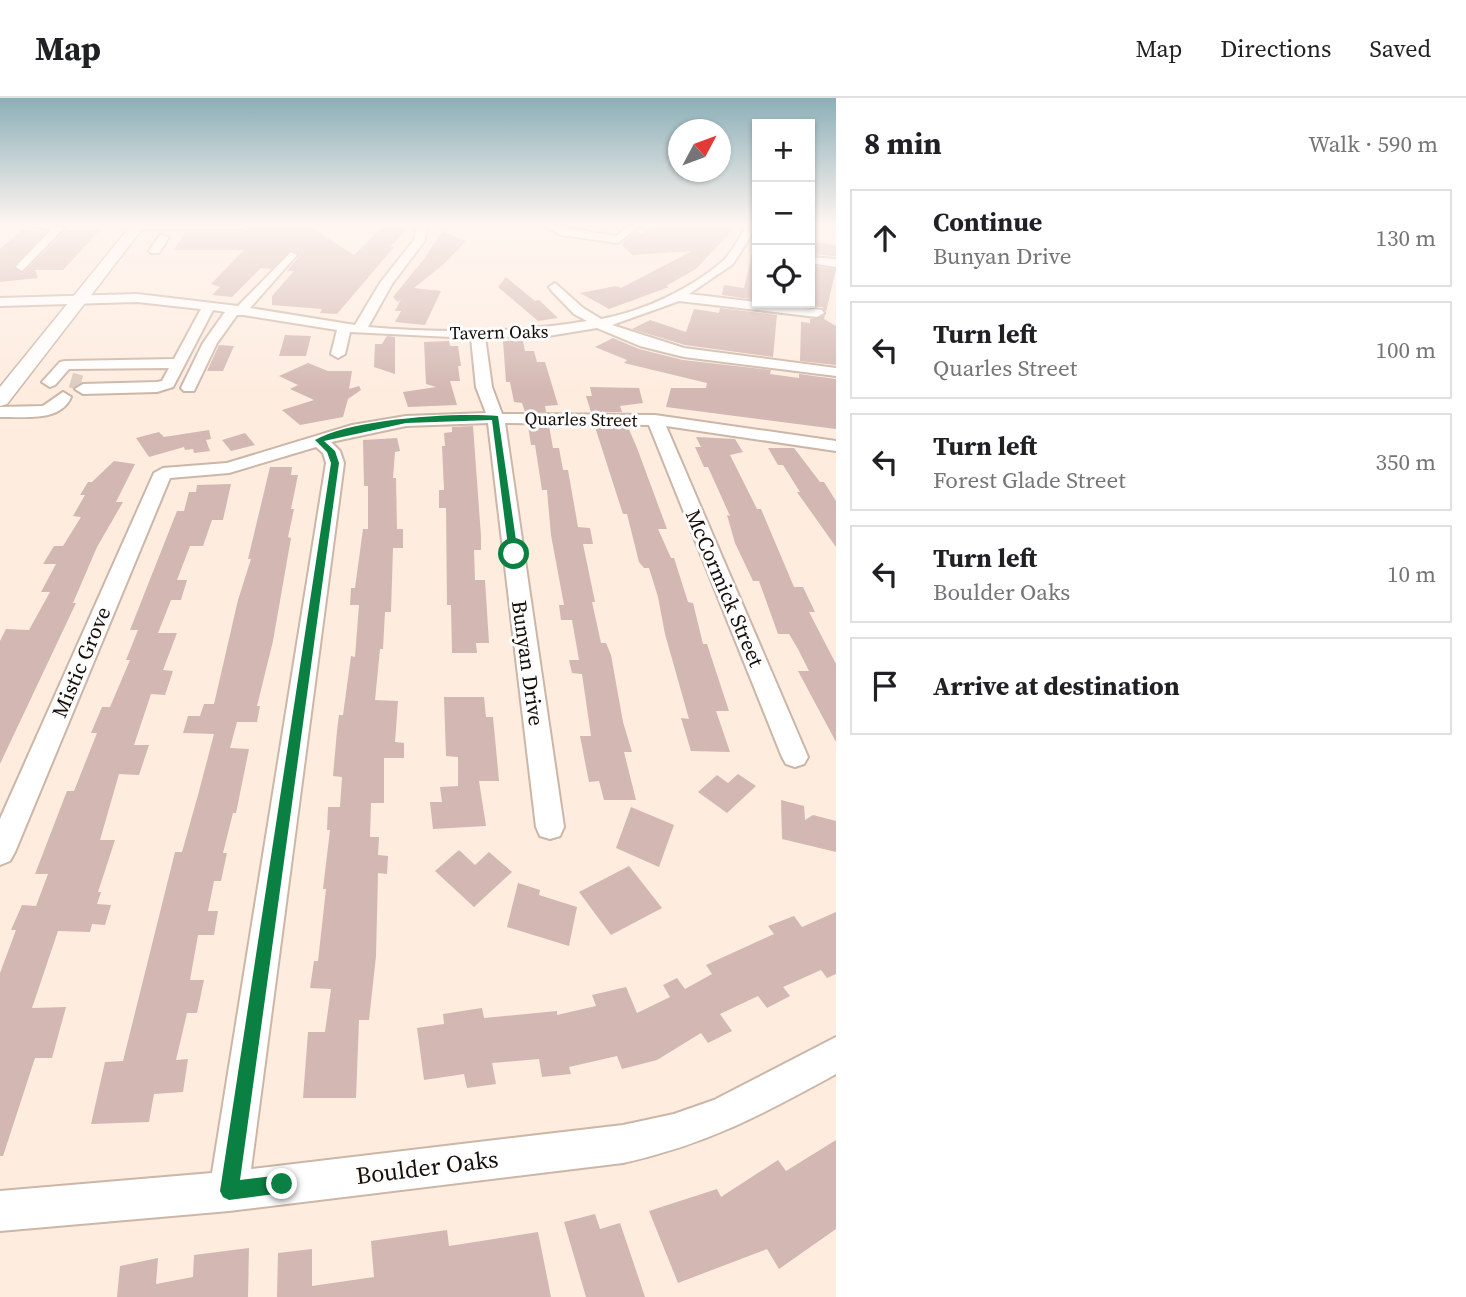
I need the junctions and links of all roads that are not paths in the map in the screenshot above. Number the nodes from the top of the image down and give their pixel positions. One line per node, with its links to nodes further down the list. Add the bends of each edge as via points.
1 (96, 280): 8 (main road)
2 (267, 280): 11 (street)
3 (388, 280): 15 (street)
4 (704, 280): 6 (street, Tavern Oaks)
5 (555, 287): 13 (street)
6 (678, 297): 12 (street); 13 (street, Tavern Oaks, via 642,314)
7 (0, 302): 8 (street, Tavern Oaks)
8 (77, 304): 9 (street, Tavern Oaks); 10 (street, Tavern Oaks); 24 (main road)
9 (208, 307): 11 (street, Tavern Oaks); 18 (street)
10 (0, 311)
11 (237, 311): 14 (street, Tavern Oaks); 22 (street, via 210,343)
12 (817, 313)
13 (601, 324): 16 (street, Tavern Oaks, via 548,332); 19 (street, via 655,347)
14 (344, 328): 15 (street, Tavern Oaks); 17 (street)
15 (359, 330): 16 (street, Tavern Oaks)
16 (478, 334): 26 (street, Bunyan Drive, via 484,387)
17 (338, 354)
18 (180, 363): 20 (street, via 65,365); 21 (street, via 162,386)
19 (836, 372)
20 (50, 383): 21 (street); 23 (street, via 49,392)
21 (78, 384): 23 (street)
22 (189, 387)
23 (63, 397): 25 (street, via 46,411)
24 (0, 400)
25 (0, 412)
26 (495, 418): 27 (street, Quarles Street); 28 (street, Quarles Street, via 406,421); 32 (street, Bunyan Drive)
27 (655, 420): 29 (street, Quarles Street); 31 (street, McCormick Street)
28 (318, 440): 30 (street, Quarles Street, via 229,468); 35 (street, via 331,451 335,463)
29 (833, 449)
30 (163, 473): 33 (street, Mistic Grove)
31 (795, 757)
32 (550, 827)
33 (0, 852)
34 (836, 1055): 35 (street, Boulder Oaks, via 723,1115 674,1133 622,1144)
35 (229, 1191): 36 (street, Boulder Oaks)
36 (0, 1211)

